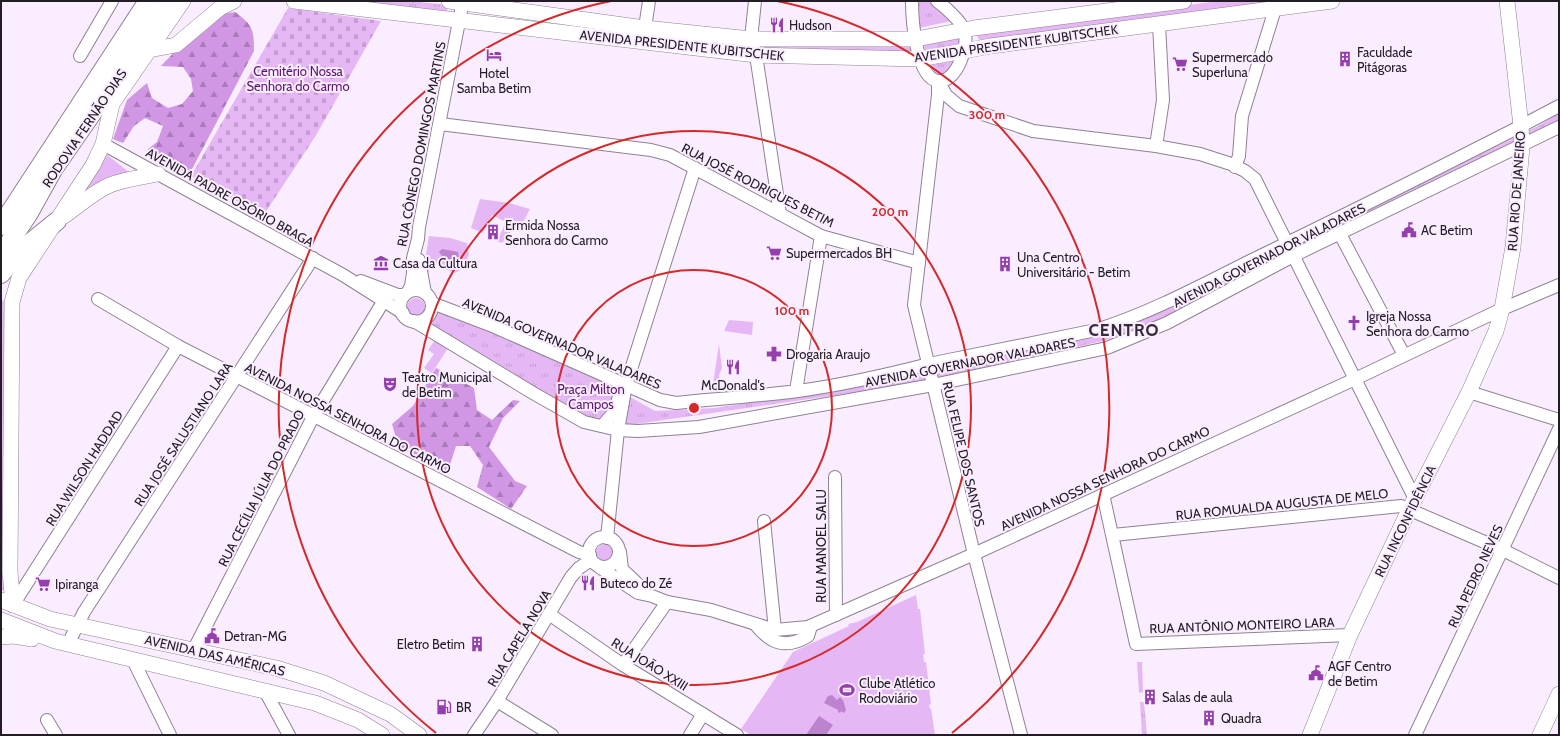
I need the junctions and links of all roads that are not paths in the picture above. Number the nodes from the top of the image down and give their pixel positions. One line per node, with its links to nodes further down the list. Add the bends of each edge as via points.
1 (112, 1): 26 (street)
2 (148, 1): 43 (highway, RODOVIA FERNÃO DIAS)
3 (168, 1): 40 (highway, RODOVIA FERNÃO DIAS, via 54,168)
4 (183, 1): 23 (main road)
5 (234, 1): 23 (main road, via 220,8 176,44)
6 (294, 1): 17 (main road, AVENIDA PRESIDENTE KUBITSCHEK)
7 (649, 1): 19 (street)
8 (755, 1): 21 (street)
9 (912, 1): 22 (street)
10 (937, 1): 20 (street, via 949,10)
11 (1184, 1): 15 (main road, AVENIDA PRESIDENTE KUBITSCHEK)
12 (1332, 1): 16 (main road, AVENIDA PRESIDENTE KUBITSCHEK)
13 (1507, 1): 32 (main road, RUA RIO DE JANEIRO)
14 (458, 2): 17 (street, RUA CÔNEGO DOMINGOS MARTINS); 19 (main road, AVENIDA PRESIDENTE KUBITSCHEK)
15 (1157, 3): 20 (main road, AVENIDA PRESIDENTE KUBITSCHEK)
16 (1275, 9): 18 (main road, AVENIDA PRESIDENTE KUBITSCHEK); 37 (street, via 1242,116 1239,156)
17 (460, 21): 25 (main road, AVENIDA PRESIDENTE KUBITSCHEK); 31 (street, RUA CÔNEGO DOMINGOS MARTINS)
18 (1159, 24): 24 (main road, AVENIDA PRESIDENTE KUBITSCHEK); 35 (street, via 1163,100)
19 (645, 28): 21 (main road, AVENIDA PRESIDENTE KUBITSCHEK)
20 (964, 30): 22 (main road, AVENIDA PRESIDENTE KUBITSCHEK); 24 (street)
21 (751, 39): 22 (main road, AVENIDA PRESIDENTE KUBITSCHEK); 25 (street)
22 (916, 39): 27 (street)
23 (149, 50): 29 (main road)
24 (965, 50): 27 (main road, AVENIDA PRESIDENTE KUBITSCHEK); 28 (street, via 953,74 946,80)
25 (756, 55): 27 (main road, AVENIDA PRESIDENTE KUBITSCHEK); 41 (street)
26 (80, 56)
27 (919, 59): 28 (street, via 926,73)
28 (938, 80): 35 (street, via 946,95 959,106 1033,131); 51 (street, RUA FELIPE DOS SANTOS)
29 (112, 104): 34 (main road); 40 (highway, via 57,183)
30 (1559, 106): 32 (street, AVENIDA GOVERNADOR VALADARES)
31 (440, 124): 38 (street, RUA JOSÉ RODRIGUES BETIM, via 651,150); 46 (street, RUA CÔNEGO DOMINGOS MARTINS)
32 (1522, 126): 36 (main road, RUA RIO DE JANEIRO); 47 (street, AVENIDA GOVERNADOR VALADARES)
33 (1559, 127): 36 (street, AVENIDA GOVERNADOR VALADARES)
34 (103, 144): 39 (street, AVENIDA PADRE OSÓRIO BRAGA); 42 (main road, via 93,165)
35 (1156, 146): 37 (street, via 1200,154)
36 (1522, 147): 44 (street, AVENIDA GOVERNADOR VALADARES); 59 (main road, RUA RIO DE JANEIRO, via 1513,247)
37 (1235, 167): 47 (street, via 1246,171 1255,179)
38 (695, 168): 41 (street, RUA JOSÉ RODRIGUES BETIM); 67 (street)
39 (158, 174): 42 (main road, via 99,190); 50 (street, AVENIDA PADRE OSÓRIO BRAGA)
40 (29, 214): 48 (highway, RODOVIA FERNÃO DIAS)
41 (780, 214): 45 (street, RUA JOSÉ RODRIGUES BETIM)
42 (57, 221): 52 (highway, via 20,251); 88 (main road, via 19,278 12,302 10,572)
43 (1, 226)
44 (1340, 234): 49 (street, AVENIDA GOVERNADOR VALADARES); 63 (street)
45 (821, 236): 51 (street, RUA JOSÉ RODRIGUES BETIM); 69 (street)
46 (418, 239): 55 (street, RUA CÔNEGO DOMINGOS MARTINS, via 413,258 411,286); 56 (street, via 419,266)
47 (1288, 243): 49 (street); 64 (street, AVENIDA GOVERNADOR VALADARES, via 1147,311 1096,330)
48 (1, 255)
49 (1294, 256): 66 (street); 68 (street, AVENIDA GOVERNADOR VALADARES, via 1167,323 1107,348)
50 (313, 258): 53 (street, AVENIDA PADRE OSÓRIO BRAGA); 65 (street, RUA JOSÉ SALUSTIANO LARA)
51 (919, 263): 64 (street, RUA FELIPE DOS SANTOS, via 914,305)
52 (1, 274)
53 (343, 275): 55 (street, AVENIDA PADRE OSÓRIO BRAGA, via 398,295); 58 (street, AVENIDA PADRE OSÓRIO BRAGA)
54 (1559, 285): 59 (street, AVENIDA NOSSA SENHORA DO CARMO)
55 (406, 294): 56 (street, via 417,290); 60 (street, via 401,306)
56 (429, 298): 61 (street, via 431,312 426,318); 67 (street, AVENIDA GOVERNADOR VALADARES)
57 (98, 299): 62 (street, AVENIDA NOSSA SENHORA DO CARMO)
58 (383, 302): 60 (street, AVENIDA PADRE OSÓRIO BRAGA); 71 (street, RUA CECÍLIA JÚLIA DO PRADO)
59 (1502, 309): 63 (street, AVENIDA NOSSA SENHORA DO CARMO); 70 (main road, RUA INCONFIDÊNCIA, via 1496,331)
60 (403, 313): 61 (street)
61 (414, 321): 73 (street, AVENIDA GOVERNADOR VALADARES, via 584,422)
62 (178, 346): 65 (street, AVENIDA NOSSA SENHORA DO CARMO); 88 (street, RUA WILSON HADDAD)
63 (1404, 355): 66 (street, AVENIDA NOSSA SENHORA DO CARMO)
64 (929, 364): 68 (street, RUA FELIPE DOS SANTOS); 69 (street, AVENIDA GOVERNADOR VALADARES)
65 (236, 376): 71 (street, AVENIDA NOSSA SENHORA DO CARMO); 94 (street, RUA JOSÉ SALUSTIANO LARA)
66 (1355, 379): 77 (street, AVENIDA NOSSA SENHORA DO CARMO); 78 (street)
67 (621, 384): 69 (street, AVENIDA GOVERNADOR VALADARES, via 660,400 676,403); 73 (street, via 616,410); 75 (street)
68 (933, 385): 75 (street, AVENIDA GOVERNADOR VALADARES, via 699,427); 84 (street, RUA FELIPE DOS SANTOS)
69 (796, 391)
70 (1469, 392): 72 (street); 78 (main road, RUA INCONFIDÊNCIA)
71 (313, 417): 85 (street, AVENIDA NOSSA SENHORA DO CARMO); 101 (street, RUA CECÍLIA JÚLIA DO PRADO)
72 (1559, 420)
73 (602, 426): 75 (street, AVENIDA GOVERNADOR VALADARES)
74 (1559, 429): 82 (street, RUA PEDRO NEVES)
75 (618, 430): 81 (street)
76 (835, 477): 91 (street, RUA MANOEL SALU)
77 (1103, 494): 80 (street); 84 (street, AVENIDA NOSSA SENHORA DO CARMO)
78 (1412, 504): 80 (street, RUA ROMUALDA AUGUSTA DE MELO); 82 (street, RUA ROMUALDA AUGUSTA DE MELO); 97 (main road, RUA INCONFIDÊNCIA)
79 (764, 521): 96 (street)
80 (1113, 535): 97 (street, RUA ANTÔNIO MONTEIRO LARA, via 1136,644)
81 (607, 538): 83 (street, via 617,544); 85 (street, via 594,541 590,548)
82 (1503, 550): 86 (street, RUA ROMUALDA AUGUSTA DE MELO); 122 (street, RUA PEDRO NEVES)
83 (620, 552): 85 (street, via 613,565 604,568); 87 (street, AVENIDA NOSSA SENHORA DO CARMO, via 622,569)
84 (974, 554): 91 (street, AVENIDA NOSSA SENHORA DO CARMO); 120 (street, RUA FELIPE DOS SANTOS)
85 (593, 560): 87 (street, AVENIDA NOSSA SENHORA DO CARMO, via 638,593); 90 (street, RUA CAPELA NOVA, via 579,568)
86 (1559, 578)
87 (652, 596): 89 (street, AVENIDA NOSSA SENHORA DO CARMO)
88 (7, 602): 94 (main road, AVENIDA DAS AMÉRICAS, via 50,619)
89 (667, 602): 93 (street, AVENIDA NOSSA SENHORA DO CARMO, via 711,610); 103 (street)
90 (549, 614): 103 (street, RUA JOÃO XXIII); 107 (street, RUA CAPELA NOVA)
91 (836, 615): 95 (street, AVENIDA NOSSA SENHORA DO CARMO)
92 (1, 620): 100 (main road, AVENIDA DAS AMÉRICAS)
93 (755, 624): 95 (street, via 764,635 781,643 797,643 808,636); 96 (street, AVENIDA NOSSA SENHORA DO CARMO)
94 (76, 625): 99 (main road, AVENIDA DAS AMÉRICAS); 100 (street, RUA JOSÉ SALUSTIANO LARA)
95 (811, 626): 96 (street, AVENIDA NOSSA SENHORA DO CARMO)
96 (775, 630)
97 (1350, 635): 121 (main road, RUA INCONFIDÊNCIA)
98 (1, 637): 100 (main road, via 14,636)
99 (147, 639): 101 (main road, AVENIDA DAS AMÉRICAS); 102 (main road, via 136,646)
100 (62, 642): 102 (main road, AVENIDA DAS AMÉRICAS)
101 (194, 649): 104 (main road, AVENIDA DAS AMÉRICAS, via 276,668)
102 (133, 660): 105 (main road, AVENIDA DAS AMÉRICAS); 112 (street)
103 (623, 665): 109 (street, RUA JOÃO XXIII)
104 (324, 683): 108 (main road, via 327,695 322,701); 115 (main road, AVENIDA DAS AMÉRICAS, via 390,714)
105 (265, 691): 108 (main road, AVENIDA DAS AMÉRICAS); 113 (street)
106 (1559, 694): 123 (main road)
107 (498, 701): 116 (street, RUA CAPELA NOVA); 117 (street)
108 (315, 703): 114 (main road, AVENIDA DAS AMÉRICAS, via 358,720)
109 (703, 714): 118 (street); 119 (street, RUA JOÃO XXIII)
110 (47, 720): 111 (street)
111 (56, 735)
112 (170, 735)
113 (289, 735)
114 (382, 735)
115 (419, 735)
116 (474, 735)
117 (552, 735)
118 (690, 735)
119 (737, 735)
120 (1021, 735)
121 (1310, 735)
122 (1415, 735)
123 (1540, 735)

